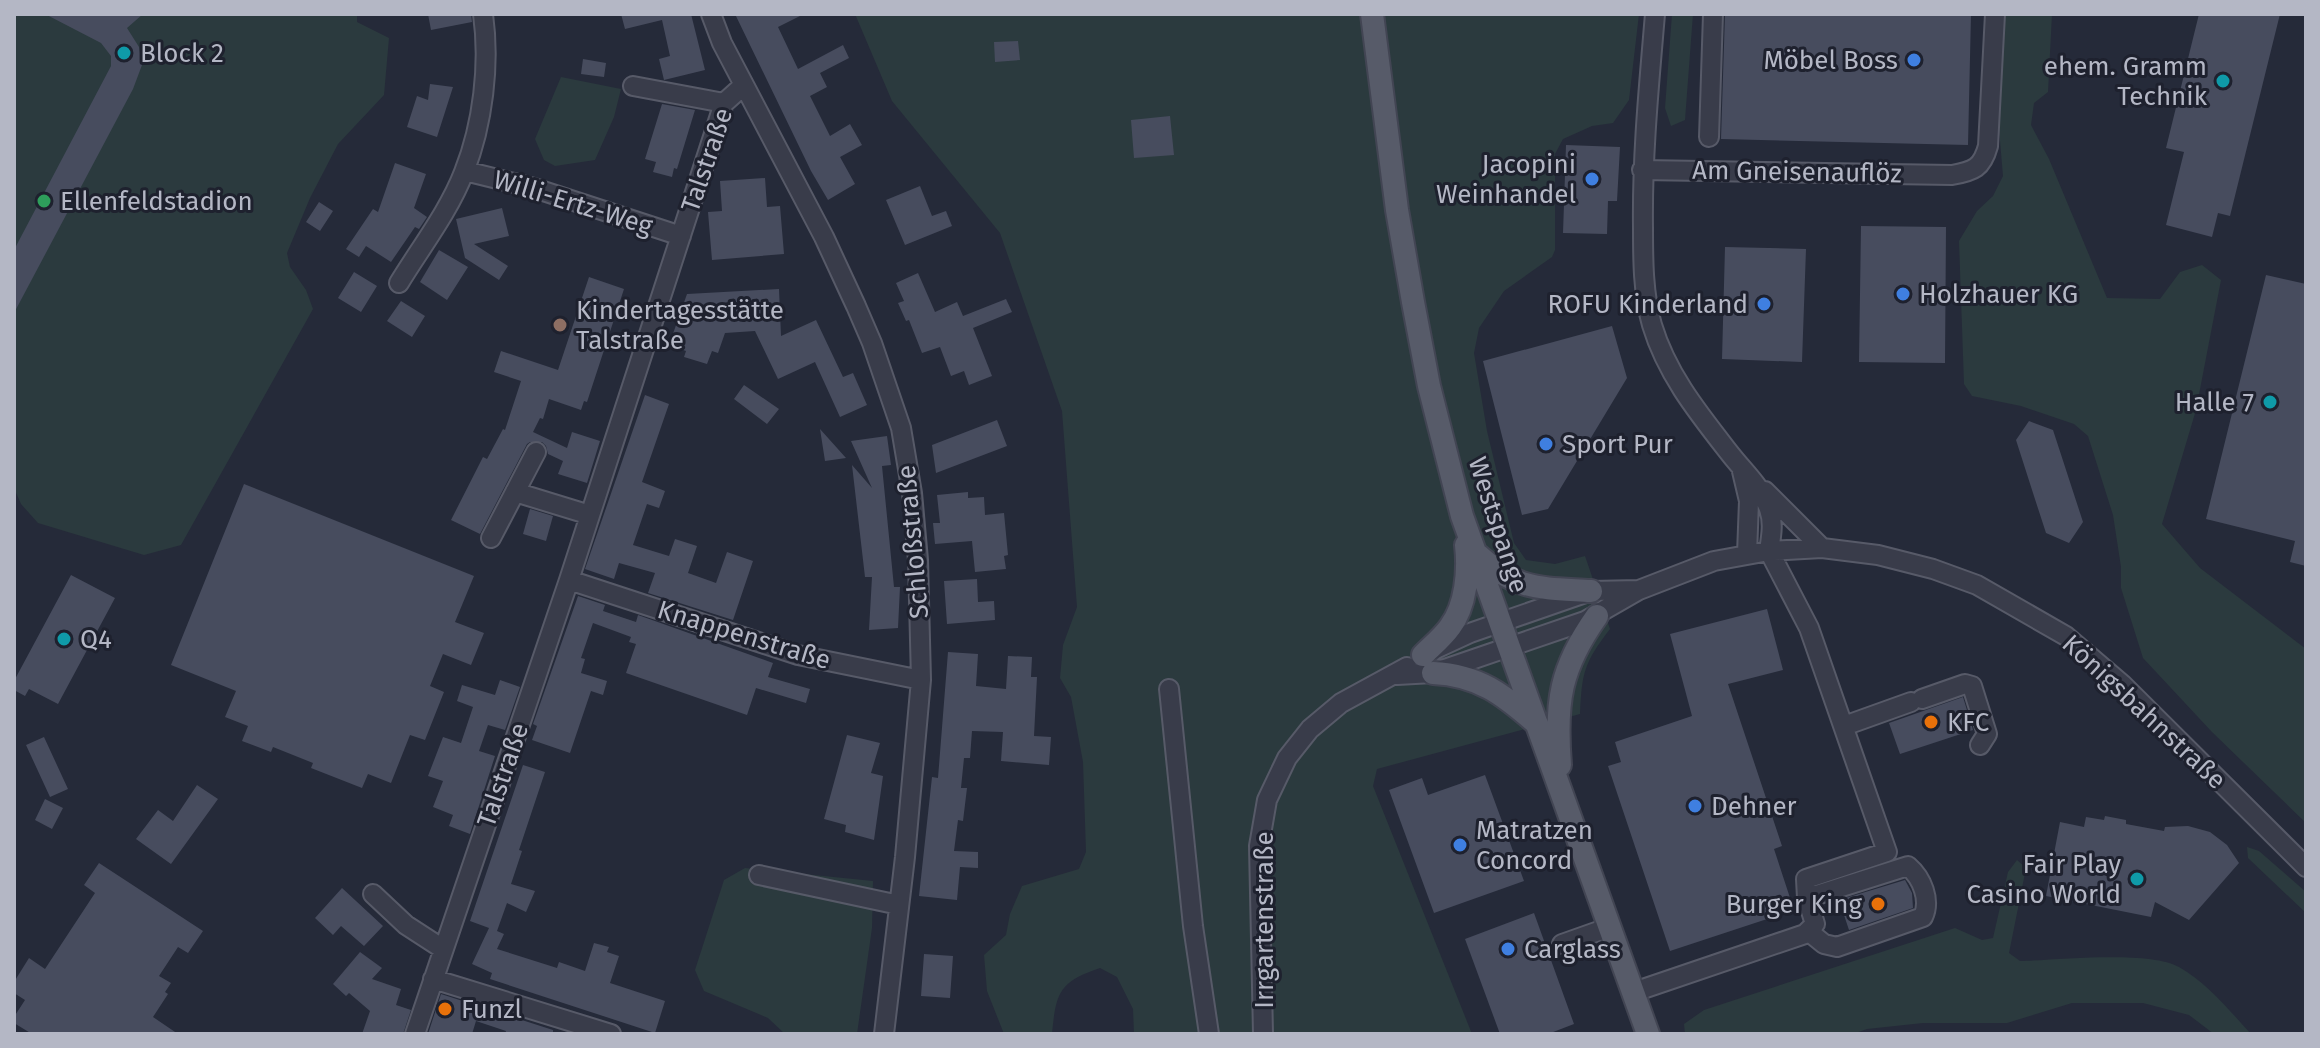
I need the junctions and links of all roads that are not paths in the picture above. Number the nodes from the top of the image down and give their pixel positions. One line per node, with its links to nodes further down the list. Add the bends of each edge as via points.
1 (483, 14): 12 (street, Willi-Ertz-Weg, via 480,113)
2 (711, 14): 7 (street, Schloßstraße)
3 (1372, 14): 20 (main road, Westspange, via 1413,302)
4 (1655, 14): 11 (street)
5 (1713, 14): 10 (street)
6 (1995, 14): 11 (street, Am Gneisenauflöz, via 1988,146 1983,162 1970,172)
7 (744, 85): 9 (street, Talstraße); 33 (street, Schloßstraße, via 856,306 901,428 918,560)
8 (633, 86): 9 (street)
9 (724, 103): 13 (street, Talstraße)
10 (1709, 137)
11 (1642, 170): 16 (street, via 1643,250 1652,323 1684,394)
12 (465, 171): 13 (street, Willi-Ertz-Weg); 14 (street, Willi-Ertz-Weg)
13 (681, 236): 19 (street, Talstraße)
14 (399, 283)
15 (536, 452): 18 (street)
16 (1741, 467): 17 (street); 25 (street, via 1749,501)
17 (1757, 483): 22 (street); 23 (street, via 1770,512)
18 (515, 492): 19 (street); 21 (street)
19 (590, 515): 26 (street, Talstraße)
20 (1462, 516): 24 (main road, Westspange); 32 (main road, via 1468,558 1464,592)
21 (491, 538)
22 (1822, 548): 23 (street, Königsbahnstraße); 39 (street, Königsbahnstraße, via 1933,569 1977,585 2066,636 2122,684)
23 (1769, 551): 25 (street, Königsbahnstraße); 36 (street, via 1809,628)
24 (1475, 553): 28 (main road, via 1494,570 1530,587); 30 (main road, Westspange)
25 (1747, 554): 27 (street, Königsbahnstraße)
26 (569, 580): 33 (street, Knappenstraße, via 798,655); 47 (street, Talstraße)
27 (1639, 590): 28 (street, Königsbahnstraße); 29 (street, Königsbahnstraße)
28 (1591, 591): 30 (street, Königsbahnstraße)
29 (1597, 616): 31 (street, Königsbahnstraße); 38 (main road, via 1567,664 1560,692 1557,731)
30 (1501, 623): 31 (main road, Westspange); 32 (street, Irrgartenstraße, via 1470,633)
31 (1510, 646): 32 (street, Irrgartenstraße); 35 (main road, Westspange)
32 (1428, 664): 35 (main road, via 1502,694); 54 (street, Irrgartenstraße, via 1341,703 1310,729 1287,758 1267,800 1259,846)
33 (921, 680): 43 (street, Schloßstraße)
34 (1169, 689): 53 (street)
35 (1537, 724): 38 (main road, Westspange)
36 (1844, 726): 37 (street, via 1965,684 1972,686 1987,734); 42 (street, via 1887,852 1806,879)
37 (1980, 745)
38 (1563, 794): 44 (main road, Westspange)
39 (2306, 867)
40 (759, 875): 43 (street)
41 (373, 894): 47 (street)
42 (1807, 898): 45 (street, via 1815,924); 45 (street, via 1908,866 1928,907 1923,917 1837,947)
43 (899, 905): 52 (street, Schloßstraße)
44 (1610, 927): 46 (street); 49 (main road, Westspange)
45 (1808, 931): 49 (street)
46 (1562, 944)
47 (443, 949): 48 (street, Talstraße)
48 (433, 979): 50 (street, Talstraße); 51 (street)
49 (1634, 992): 55 (main road, Westspange)
50 (415, 1034)
51 (611, 1034)
52 (884, 1034)
53 (1209, 1034)
54 (1263, 1034)
55 (1648, 1034)

